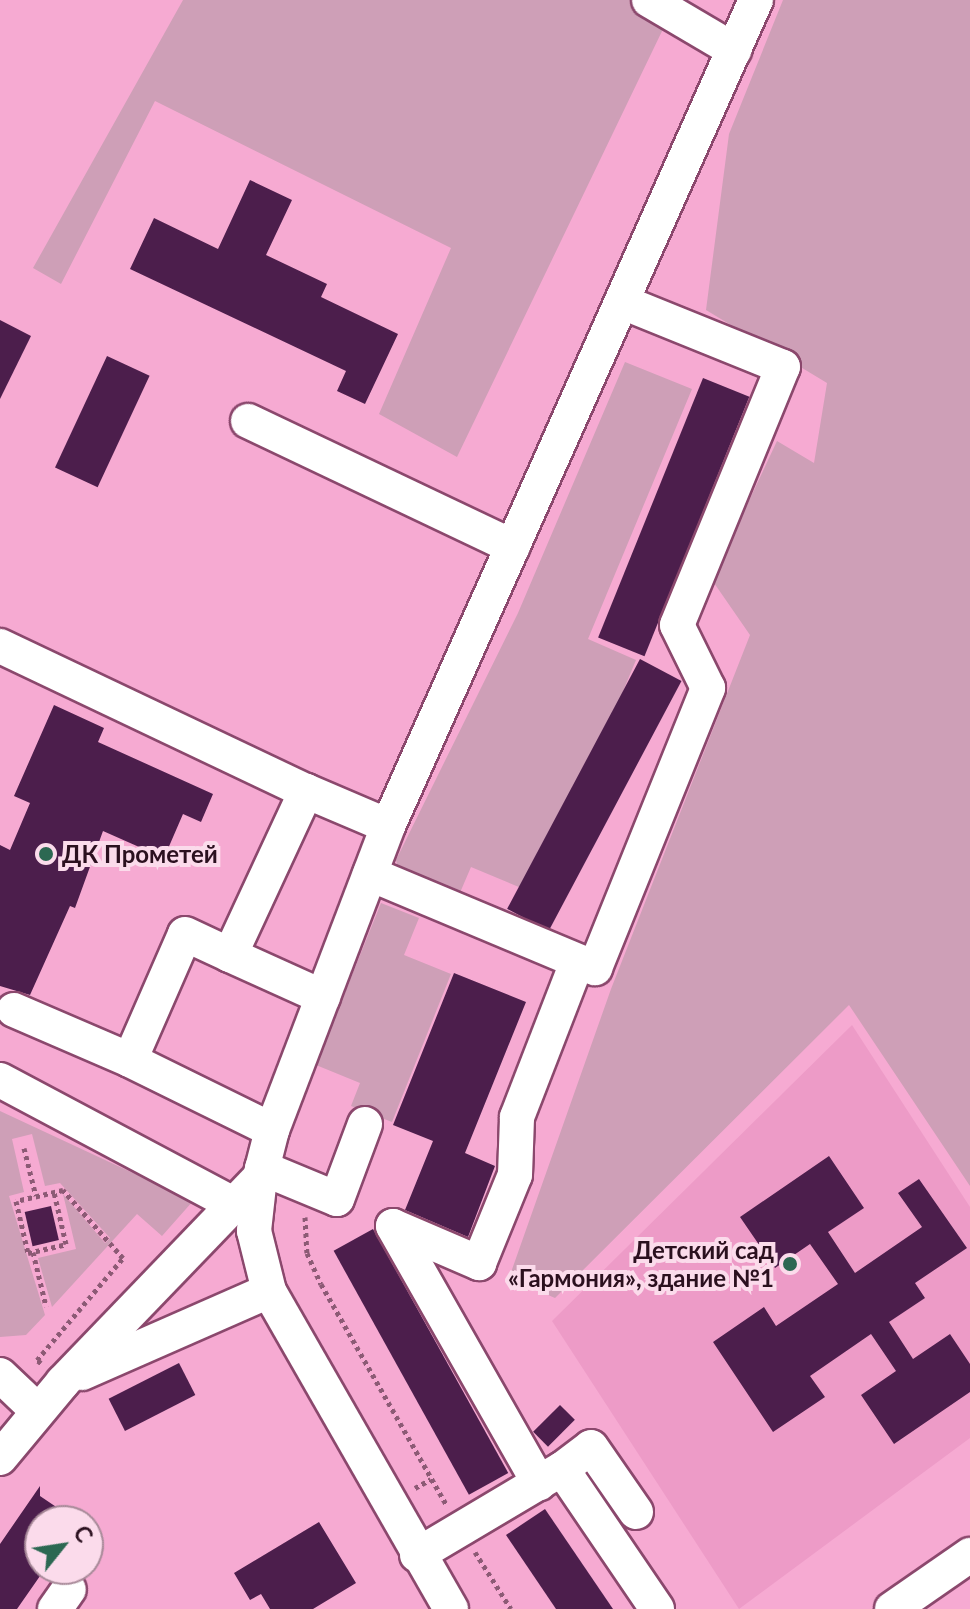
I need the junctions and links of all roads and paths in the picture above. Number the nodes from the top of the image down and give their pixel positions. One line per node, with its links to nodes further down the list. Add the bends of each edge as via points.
1 (649, 0): 3 (street)
2 (756, 0): 3 (street)
3 (734, 50): 4 (street)
4 (622, 302): 6 (street); 12 (street, via 783,367 677,625 708,688 595,968)
5 (248, 421): 6 (street)
6 (513, 547): 9 (street)
7 (0, 646): 8 (street)
8 (306, 791): 9 (street); 11 (street)
9 (388, 826): 10 (street)
10 (370, 874): 12 (street); 13 (street)
11 (230, 955): 13 (street); 15 (street, via 185,934)
12 (577, 962): 33 (street, via 517,1117 515,1175 479,1263 393,1226)
13 (323, 997): 18 (street)
14 (14, 1010): 15 (street)
15 (130, 1060): 18 (street)
16 (0, 1080): 24 (street)
17 (365, 1124): 21 (street, via 337,1199)
18 (272, 1130): 20 (street)
19 (24, 1148): 23 (path)
20 (261, 1172): 21 (street); 24 (street); 26 (street, via 254,1231)
21 (312, 1189): 35 (path, via 303,1233 307,1253)
22 (54, 1192): 23 (path); 25 (path, via 66,1244); 28 (path, via 63,1190 123,1258)
23 (36, 1196): 25 (path, via 16,1201 28,1253)
24 (231, 1203): 30 (street)
25 (33, 1252): 27 (path)
26 (269, 1291): 30 (street); 36 (street)
27 (46, 1306)
28 (37, 1360)
29 (0, 1375): 31 (street)
30 (63, 1382): 31 (street)
31 (38, 1411): 32 (street)
32 (0, 1458)
33 (550, 1476): 34 (street, via 591,1447); 35 (street); 40 (street)
34 (636, 1512)
35 (460, 1529): 36 (street); 39 (path)
36 (417, 1555): 38 (street)
37 (970, 1555): 41 (street)
38 (451, 1609)
39 (511, 1609)
40 (657, 1609)
41 (892, 1609)

